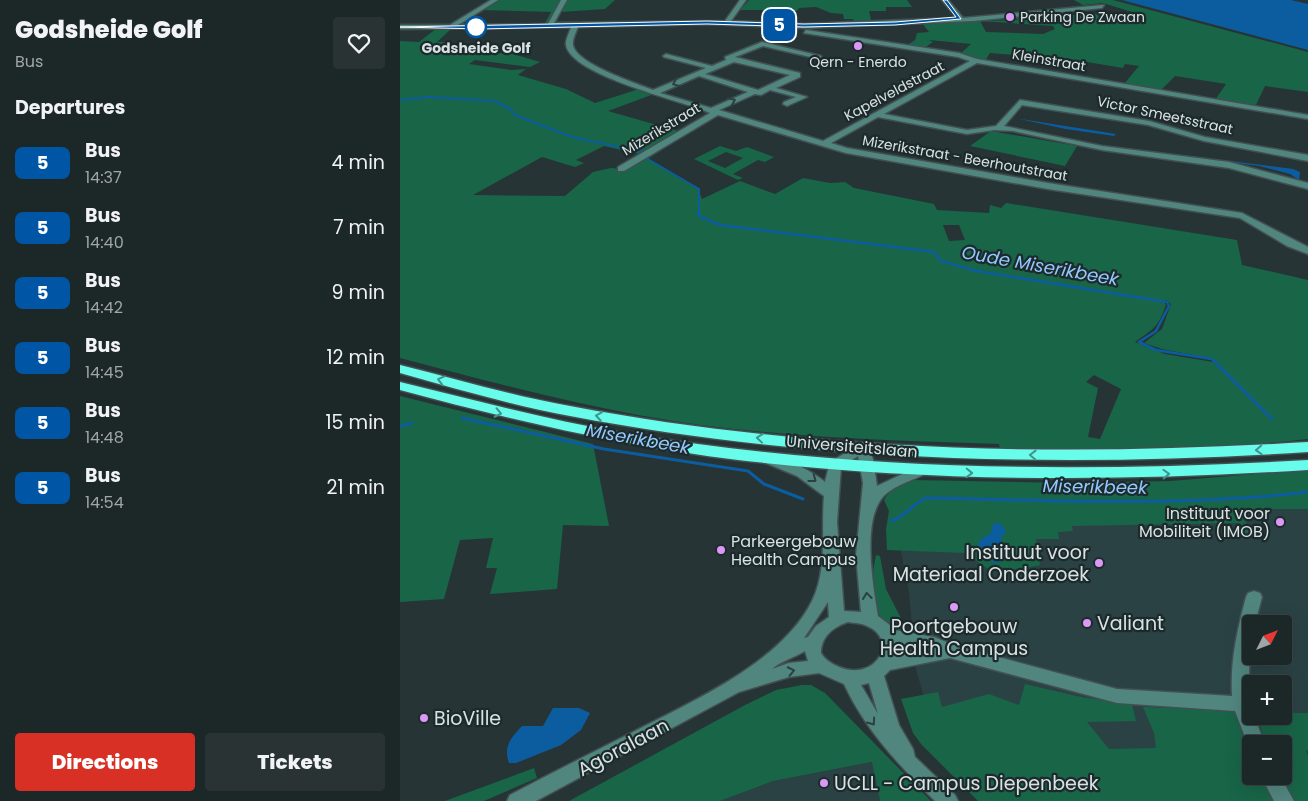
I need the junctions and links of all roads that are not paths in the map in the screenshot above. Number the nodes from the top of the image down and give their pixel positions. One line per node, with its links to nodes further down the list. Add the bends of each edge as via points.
1 (495, 0): 12 (street)
2 (564, 0): 10 (street)
3 (743, 0): 7 (street)
4 (945, 0): 6 (street)
5 (1102, 6): 6 (street)
6 (960, 18): 11 (street, via 895,24)
7 (727, 23): 8 (street); 11 (street)
8 (575, 25): 10 (street); 20 (street, Mizerikstraat - Beerhoutstraat, via 569,44 573,54 590,66)
9 (400, 26): 12 (street)
10 (550, 26): 12 (street)
11 (788, 26): 16 (street, Kleinstraat)
12 (451, 27)
13 (666, 56): 17 (street)
14 (818, 57): 15 (street, via 762,44 727,58)
15 (734, 59): 17 (street); 19 (street, Mizerikstraat, via 797,75)
16 (976, 60): 26 (street, Kapelveldstraat); 27 (street, Kleinstraat)
17 (713, 68): 18 (street)
18 (698, 74): 20 (street, one-way to 20); 21 (street)
19 (769, 88): 21 (street, Mizerikstraat); 23 (street)
20 (653, 92): 25 (street, Mizerikstraat - Beerhoutstraat)
21 (754, 92): 25 (street, Mizerikstraat, one-way to 21)
22 (812, 93): 23 (street)
23 (803, 97): 24 (street)
24 (787, 104)
25 (713, 112): 29 (street, Mizerikstraat - Beerhoutstraat); 31 (street, Mizerikstraat)
26 (877, 116): 28 (street, via 967,132); 29 (street, Kapelveldstraat)
27 (1308, 117)
28 (998, 128): 30 (street, Victor Smeetsstraat, via 1020,102 1149,123 1195,137); 32 (street, via 1102,148 1229,165)
29 (823, 144): 33 (street, Mizerikstraat - Beerhoutstraat, via 872,156 1242,216)
30 (1308, 158)
31 (620, 169)
32 (1308, 186)
33 (1308, 251)
34 (400, 369): 37 (highway, Universiteitslaan, one-way to 34, via 592,415 514,399)
35 (400, 386): 38 (highway, Universiteitslaan, one-way to 38, via 475,408 611,437)
36 (1308, 447): 37 (highway, Universiteitslaan, one-way to 37, via 1200,454 1082,456)
37 (861, 448): 39 (street); 41 (street)
38 (761, 457): 39 (highway, Universiteitslaan); 43 (street, one-way to 43, via 797,468 814,478)
39 (835, 464): 41 (highway, Universiteitslaan); 43 (street)
40 (1308, 465): 42 (highway, Universiteitslaan, one-way to 40, via 1146,474)
41 (870, 467): 42 (highway, Universiteitslaan); 44 (street)
42 (920, 471): 44 (street, via 882,489)
43 (829, 493): 45 (street)
44 (868, 505): 48 (street, one-way to 44, via 864,564)
45 (832, 556): 47 (street); 52 (street, Agoralaan, via 820,602 796,638)
46 (1254, 597): 57 (street, via 1241,640)
47 (837, 619): 48 (street, via 854,616); 50 (street, via 822,628)
48 (870, 619): 49 (street)
49 (890, 636): 51 (street, via 934,644); 54 (street, via 893,645)
50 (814, 643): 52 (street, Agoralaan, via 802,645); 53 (street, via 815,655)
51 (950, 651): 54 (street); 57 (street, via 1110,694)
52 (767, 663): 56 (street, Agoralaan)
53 (821, 666): 55 (street); 56 (street, Agoralaan, one-way to 53, via 789,670)
54 (882, 669): 55 (street); 59 (street, via 891,727)
55 (850, 679): 59 (street, one-way to 59, via 874,726)
56 (728, 691): 61 (street, Agoralaan)
57 (1241, 704): 58 (street)
58 (1253, 735)
59 (914, 765): 62 (street)
60 (1275, 785): 63 (street)
61 (517, 801)
62 (948, 801)
63 (1284, 801)

